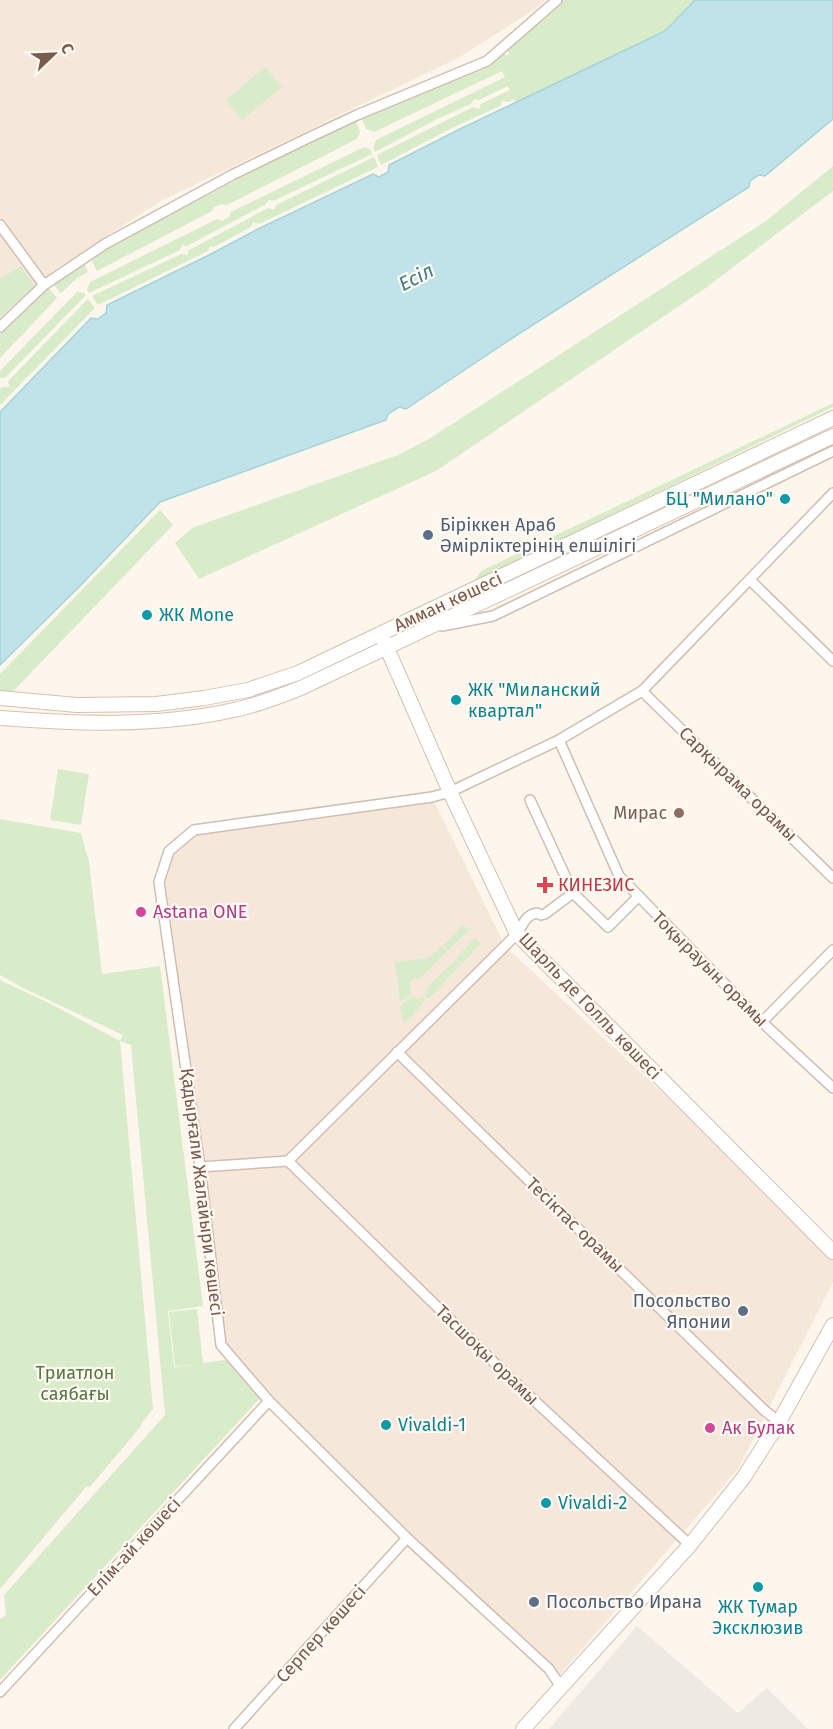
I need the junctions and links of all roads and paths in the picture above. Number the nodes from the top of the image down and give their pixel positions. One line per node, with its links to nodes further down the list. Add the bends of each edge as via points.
1 (557, 0): 3 (street, via 487,61 357,115 232,175 105,244)
2 (0, 225): 3 (street)
3 (44, 285): 4 (street)
4 (0, 327)
5 (833, 418): 11 (main road, Амман көшесі)
6 (833, 436): 10 (main road, Амман көшесі)
7 (833, 451): 10 (street, Амман көшесі, via 493,615)
8 (833, 493): 9 (street, Қадырғали Жалайыри көшесі)
9 (750, 580): 13 (street); 14 (street, Қадырғали Жалайыри көшесі)
10 (422, 630): 12 (main road, Амман көшесі)
11 (381, 633): 12 (main road, Шарль де Голль көшесі); 15 (main road, Амман көшесі, via 298,673 248,690 204,698 156,704 77,705)
12 (387, 648): 16 (main road, Амман көшесі, via 284,695 234,710 161,721 57,723); 18 (main road, Шарль де Голль көшесі)
13 (833, 661)
14 (642, 691): 17 (street, Қадырғали Жалайыри көшесі); 20 (street, Сарқырама орамы)
15 (0, 698)
16 (0, 718)
17 (559, 740): 18 (street, Қадырғали Жалайыри көшесі); 22 (street, Тоқырауын орамы, via 620,876)
18 (450, 792): 23 (main road, Шарль де Голль көшесі); 29 (street, Қадырғали Жалайыри көшесі, via 194,830 170,851 159,882)
19 (530, 800): 21 (street)
20 (833, 878)
21 (573, 893): 22 (street, via 608,927); 23 (street, via 545,914 530,914)
22 (639, 896): 25 (street, Тоқырауын орамы)
23 (517, 934): 26 (street); 30 (main road, Шарль де Голль көшесі)
24 (833, 950): 25 (street)
25 (762, 1022): 27 (street, Тоқырауын орамы)
26 (397, 1052): 28 (street); 33 (street, Тесіктас орамы)
27 (833, 1088)
28 (288, 1161): 29 (street); 35 (street, Тасшоқы орамы, via 508,1376)
29 (200, 1167): 32 (street, Қадырғали Жалайыри көшесі, via 221,1345)
30 (833, 1252)
31 (833, 1325): 33 (main road)
32 (269, 1401): 34 (street, Қадырғали Жалайыри көшесі); 37 (street, Елім-ай көшесі)
33 (779, 1422): 35 (main road, via 744,1477)
34 (407, 1538): 36 (street, Қадырғали Жалайыри көшесі, via 549,1669); 38 (street, Серпер көшесі)
35 (690, 1545): 36 (main road)
36 (561, 1687): 39 (main road)
37 (0, 1692)
38 (234, 1729)
39 (523, 1729)

